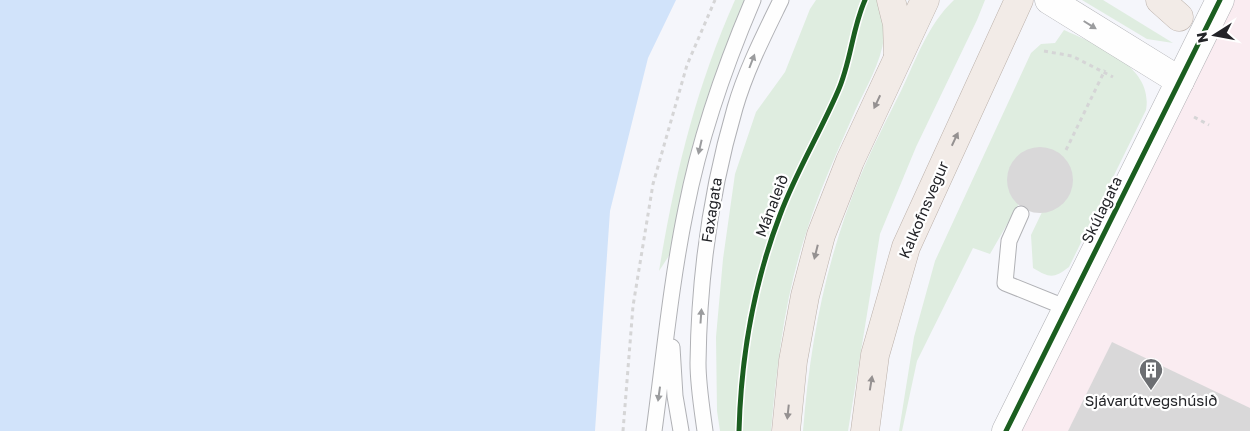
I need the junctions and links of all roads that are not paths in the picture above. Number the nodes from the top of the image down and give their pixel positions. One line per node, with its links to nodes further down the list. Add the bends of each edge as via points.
1 (753, 0): 15 (lane, Faxagata, one-way to 15, via 721,80 703,138 686,208)
2 (781, 0): 18 (lane, Faxagata, one-way to 2, via 698,364 705,261 718,174 735,106 758,46)
3 (891, 0): 11 (main road, via 897,24)
4 (925, 0): 11 (main road)
5 (1019, 0): 20 (main road, Kalkofnsvegur, one-way to 5, via 875,355 906,247)
6 (1049, 0): 12 (street, one-way to 12)
7 (1148, 0): 9 (street)
8 (1220, 0): 10 (street, Skúlagata)
9 (1170, 8): 10 (street)
10 (1204, 31): 12 (street, Skúlagata)
11 (898, 58): 19 (main road, one-way to 19, via 850,161 821,235 793,361)
12 (1180, 80): 14 (street, Skúlagata)
13 (1022, 214): 14 (lane, via 1009,241 1005,283)
14 (1067, 308): 21 (street, Skúlagata)
15 (670, 316): 16 (lane, Faxagata, one-way to 16); 17 (lane, Faxagata, via 675,396)
16 (654, 431)
17 (681, 431)
18 (705, 431)
19 (786, 431)
20 (865, 431)
21 (1006, 431)

